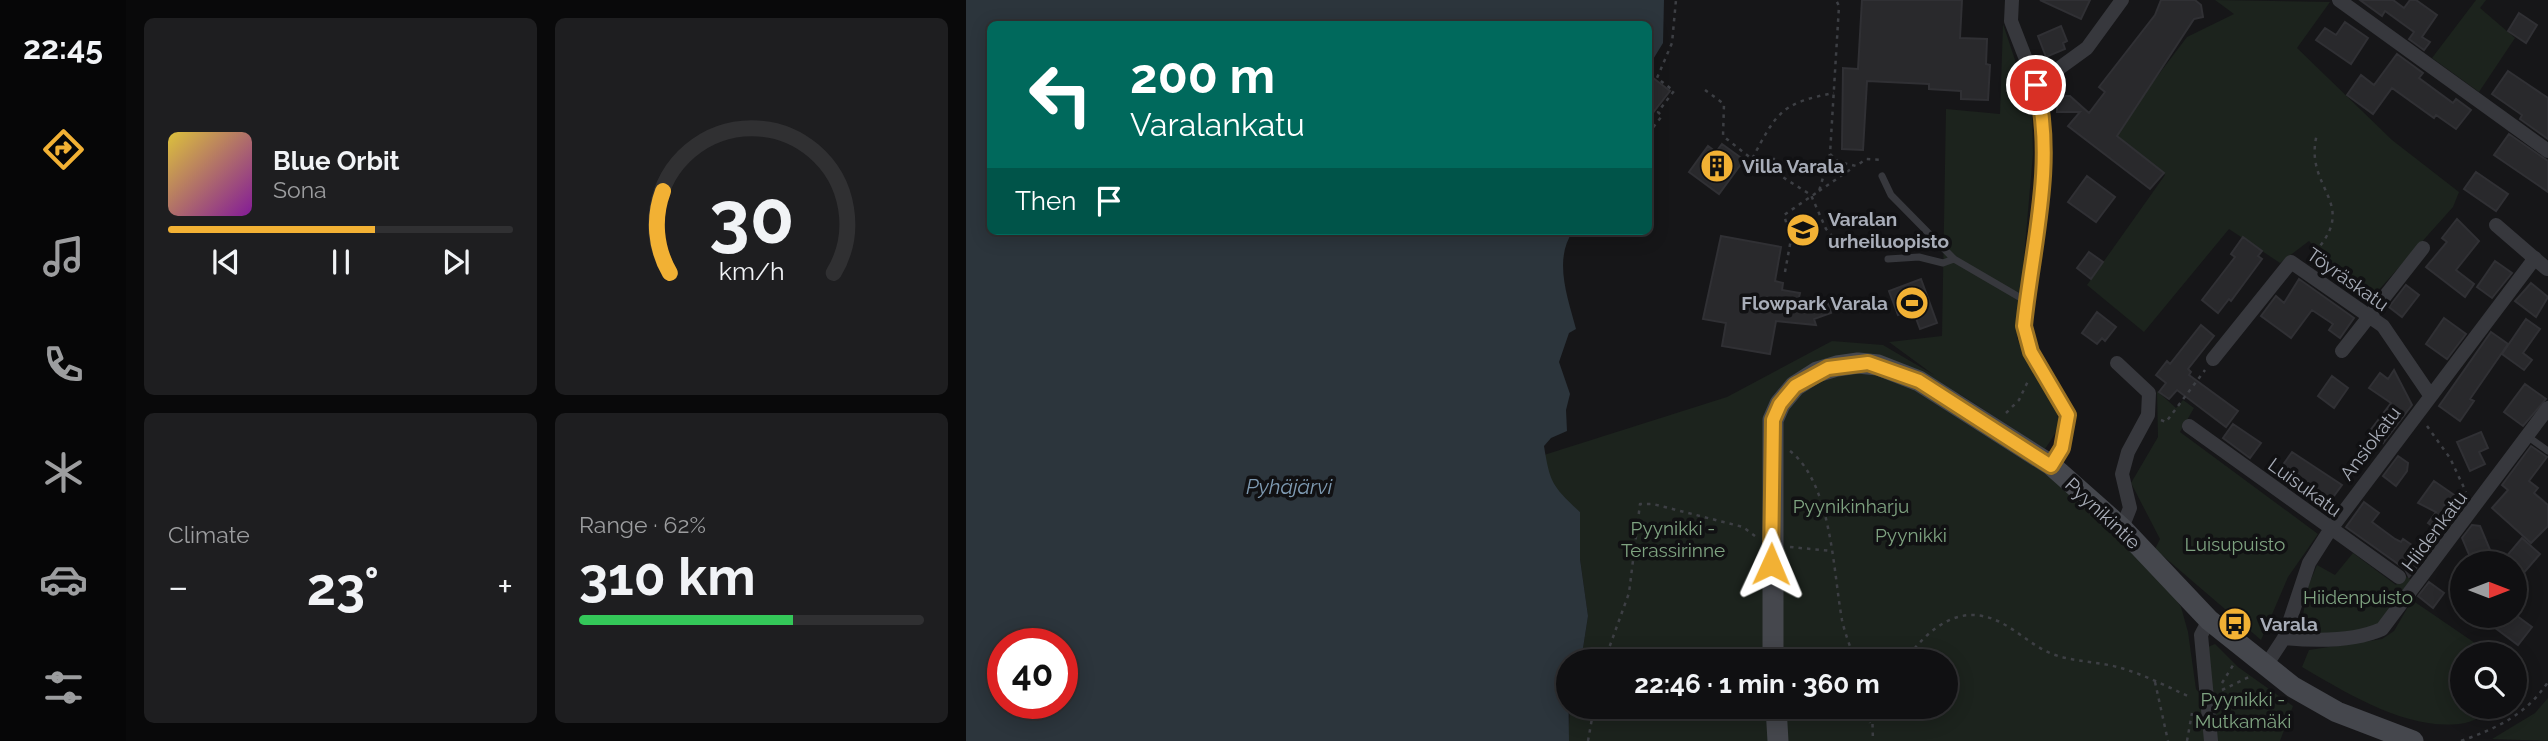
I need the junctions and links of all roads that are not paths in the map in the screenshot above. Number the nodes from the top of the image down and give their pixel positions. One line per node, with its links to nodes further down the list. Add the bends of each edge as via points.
1 (2011, 0): 4 (street, via 2011,21)
2 (2122, 0): 4 (street, via 2087,48)
3 (2339, 0): 5 (street)
4 (2036, 85): 13 (street, via 2045,149)
5 (2548, 151)
6 (1882, 176): 11 (lane, via 1891,195)
7 (2496, 225): 9 (street)
8 (2423, 248): 14 (street)
9 (2535, 258): 12 (street); 18 (street, Ansiokatu)
10 (1888, 259): 11 (lane, via 1919,257 1943,263)
11 (1954, 259): 13 (lane)
12 (2547, 269)
13 (2027, 302): 23 (street, via 2025,337 2068,415 2062,448)
14 (2368, 316): 15 (street); 16 (street, Töyräskatu, via 2291,262); 18 (street, Töyräskatu, via 2383,326)
15 (2342, 351)
16 (2213, 359)
17 (2117, 363): 24 (street, via 2149,393 2148,415 2122,474 2130,508)
18 (2430, 395): 25 (street, Ansiokatu)
19 (2548, 408): 21 (street, Hiidenkatu)
20 (2189, 426): 25 (street, Luisukatu)
21 (2527, 436): 22 (lane); 28 (street, Hiidenkatu, via 2382,629 2357,636)
22 (2548, 451)
23 (2051, 466): 24 (street, Pyynikintie); 29 (street, Pyynikintie, via 1919,381 1878,365 1848,363 1817,372 1795,386 1776,411 1771,443)
24 (2122, 528): 27 (street, Pyynikintie)
25 (2330, 530): 26 (street, Luisukatu); 28 (street, Ansiokatu, via 2309,563)
26 (2399, 577)
27 (2209, 620): 30 (street, Pyynikintie); 33 (street, via 2201,635)
28 (2284, 638): 30 (street, Ansiokatu)
29 (1773, 649)
30 (2259, 671): 34 (street, Pyynikintie, via 2317,702)
31 (1777, 719): 32 (street)
32 (1778, 741)
33 (2211, 741)
34 (2413, 741)

